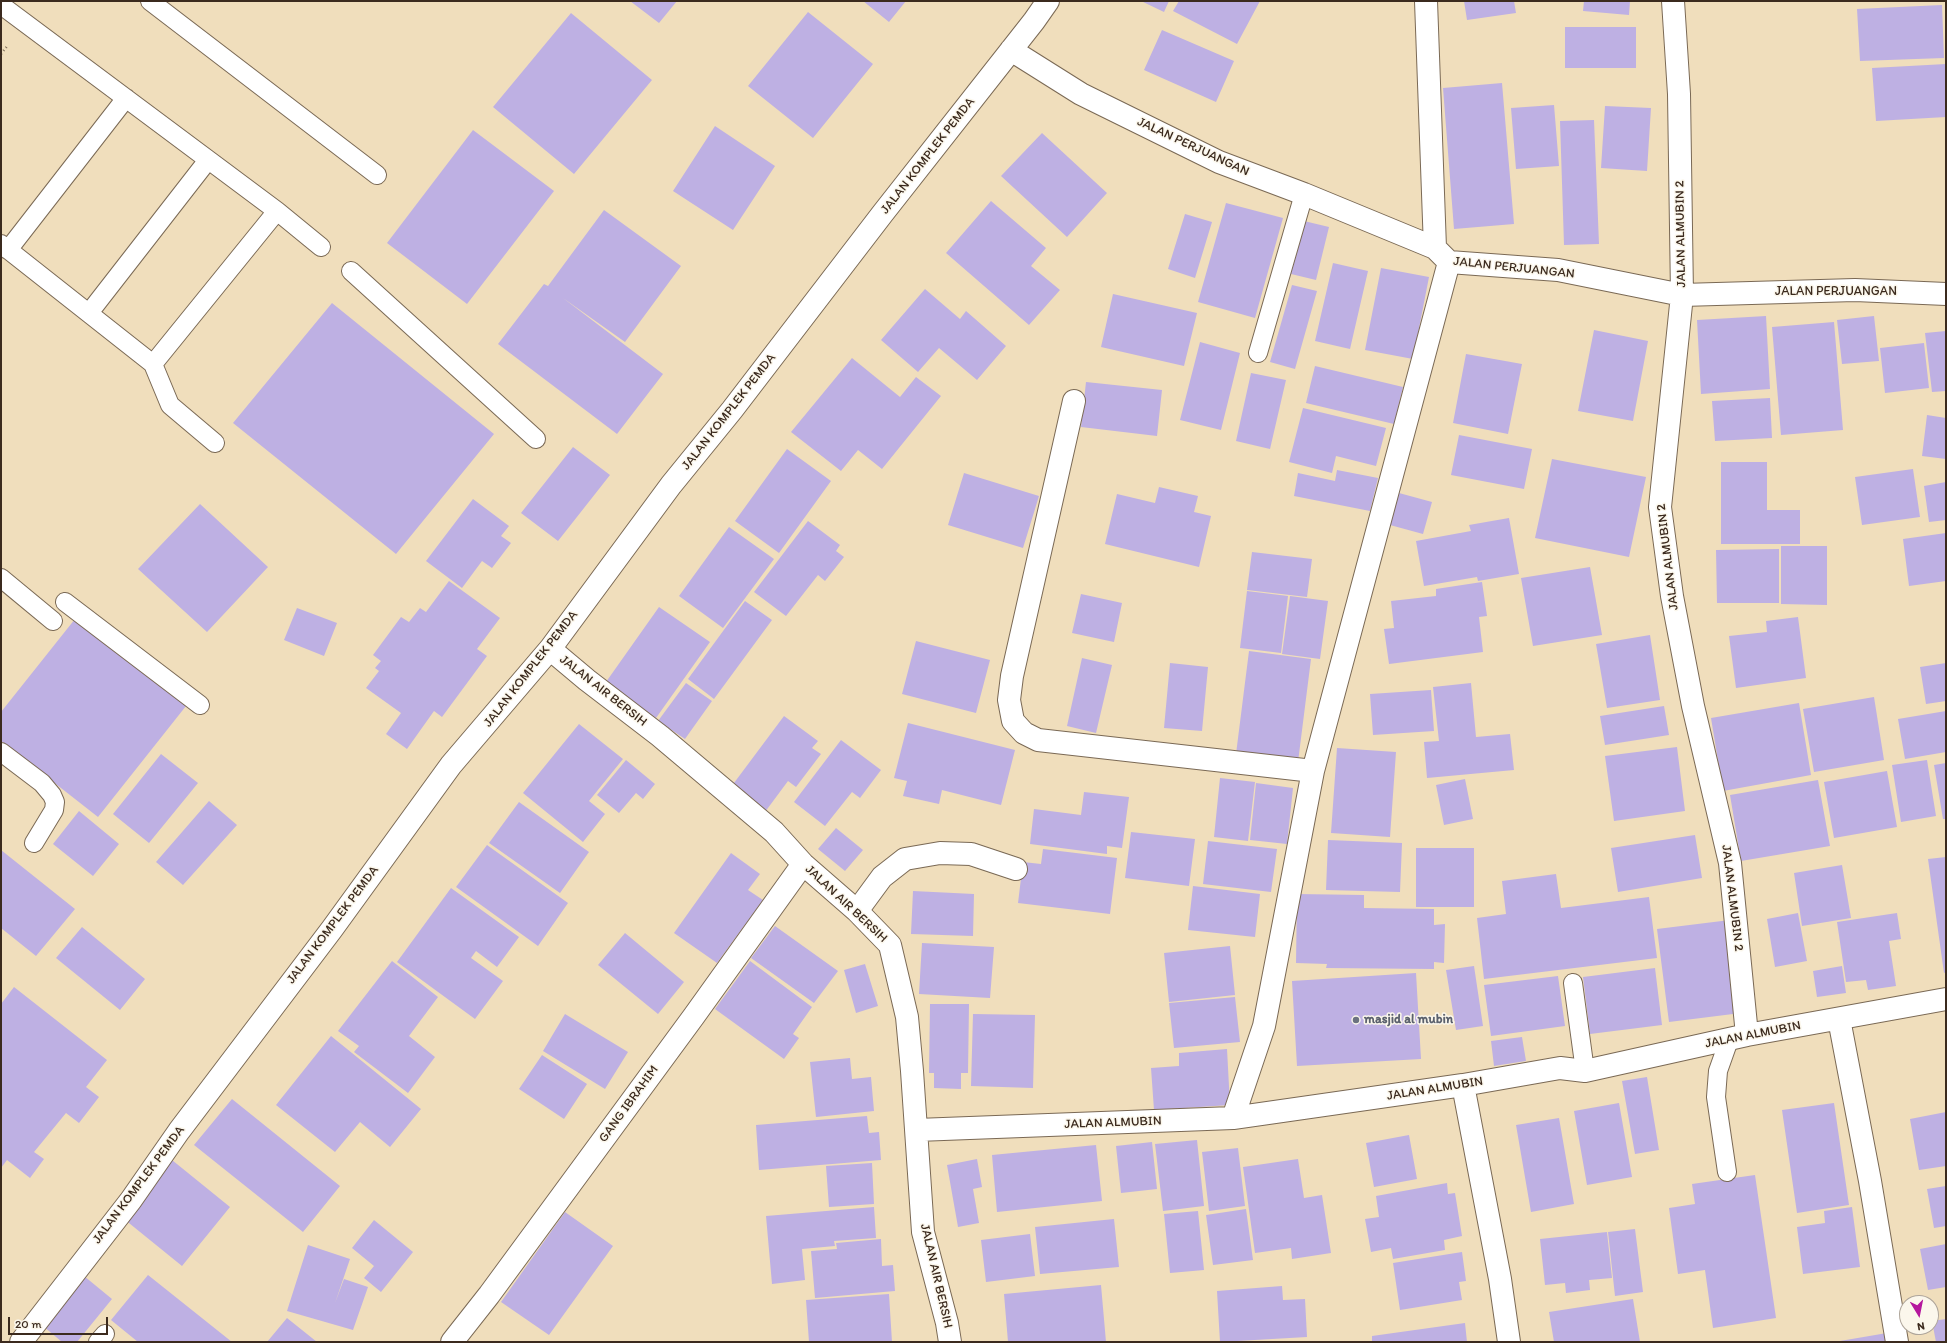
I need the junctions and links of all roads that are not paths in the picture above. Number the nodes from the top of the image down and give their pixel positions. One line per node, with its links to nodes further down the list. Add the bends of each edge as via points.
1 (150, 1): 9 (lane)
2 (1048, 1): 6 (street, JALAN KOMPLEK PEMDA)
3 (1426, 1): 14 (street)
4 (1673, 1): 17 (street, JALAN ALMUBIN 2, via 1679,94)
5 (1, 5): 7 (lane)
6 (1011, 50): 10 (street, JALAN PERJUANGAN, via 1081,94 1219,162); 27 (street, JALAN KOMPLEK PEMDA, via 671,485)
7 (126, 98): 8 (lane); 12 (lane)
8 (208, 160): 11 (lane); 18 (lane)
9 (378, 175)
10 (1304, 194): 14 (street, JALAN PERJUANGAN); 19 (lane)
11 (277, 211): 13 (lane); 20 (lane)
12 (5, 247): 18 (lane)
13 (321, 247)
14 (1442, 255): 17 (street, JALAN PERJUANGAN, via 1558,270); 30 (street)
15 (351, 271): 22 (lane)
16 (1946, 294): 17 (street, JALAN PERJUANGAN, via 1855,290)
17 (1682, 295): 38 (street, JALAN ALMUBIN 2, via 1660,507 1672,596 1693,706 1730,863)
18 (89, 313): 20 (lane)
19 (1258, 353)
20 (153, 364): 23 (lane, via 170,405)
21 (1074, 401): 30 (street, via 1012,676 1009,700 1013,721 1024,733 1038,740)
22 (536, 439)
23 (215, 443)
24 (1, 578): 26 (lane)
25 (65, 602): 28 (lane)
26 (53, 621)
27 (550, 649): 32 (street, JALAN AIR BERSIH, via 660,736 774,832); 44 (street, JALAN KOMPLEK PEMDA, via 451,765 332,929 179,1131 131,1200)
28 (200, 705)
29 (1, 752): 31 (lane, via 42,783 55,802 54,810)
30 (1313, 771): 41 (street, via 1264,1026)
31 (34, 844)
32 (803, 864): 34 (street, JALAN AIR BERSIH); 45 (street, GANG IBRAHIM, via 694,1016)
33 (1016, 869): 34 (street, via 971,854 940,853 906,859 882,877)
34 (857, 911): 42 (street, JALAN AIR BERSIH, via 890,945 907,1017)
35 (1573, 983): 39 (lane)
36 (1946, 999): 37 (street, JALAN ALMUBIN)
37 (1839, 1019): 38 (street, JALAN ALMUBIN); 48 (street)
38 (1738, 1037): 39 (street, JALAN ALMUBIN); 43 (lane, via 1718,1071 1716,1097)
39 (1585, 1071): 40 (street, JALAN ALMUBIN, via 1560,1068)
40 (1463, 1085): 41 (street, JALAN ALMUBIN); 47 (street, via 1500,1279)
41 (1233, 1118): 42 (street, JALAN ALMUBIN)
42 (917, 1130): 46 (street, JALAN AIR BERSIH, via 923,1232)
43 (1727, 1172)
44 (21, 1342)
45 (452, 1342)
46 (950, 1342)
47 (1509, 1342)
48 (1897, 1342)

